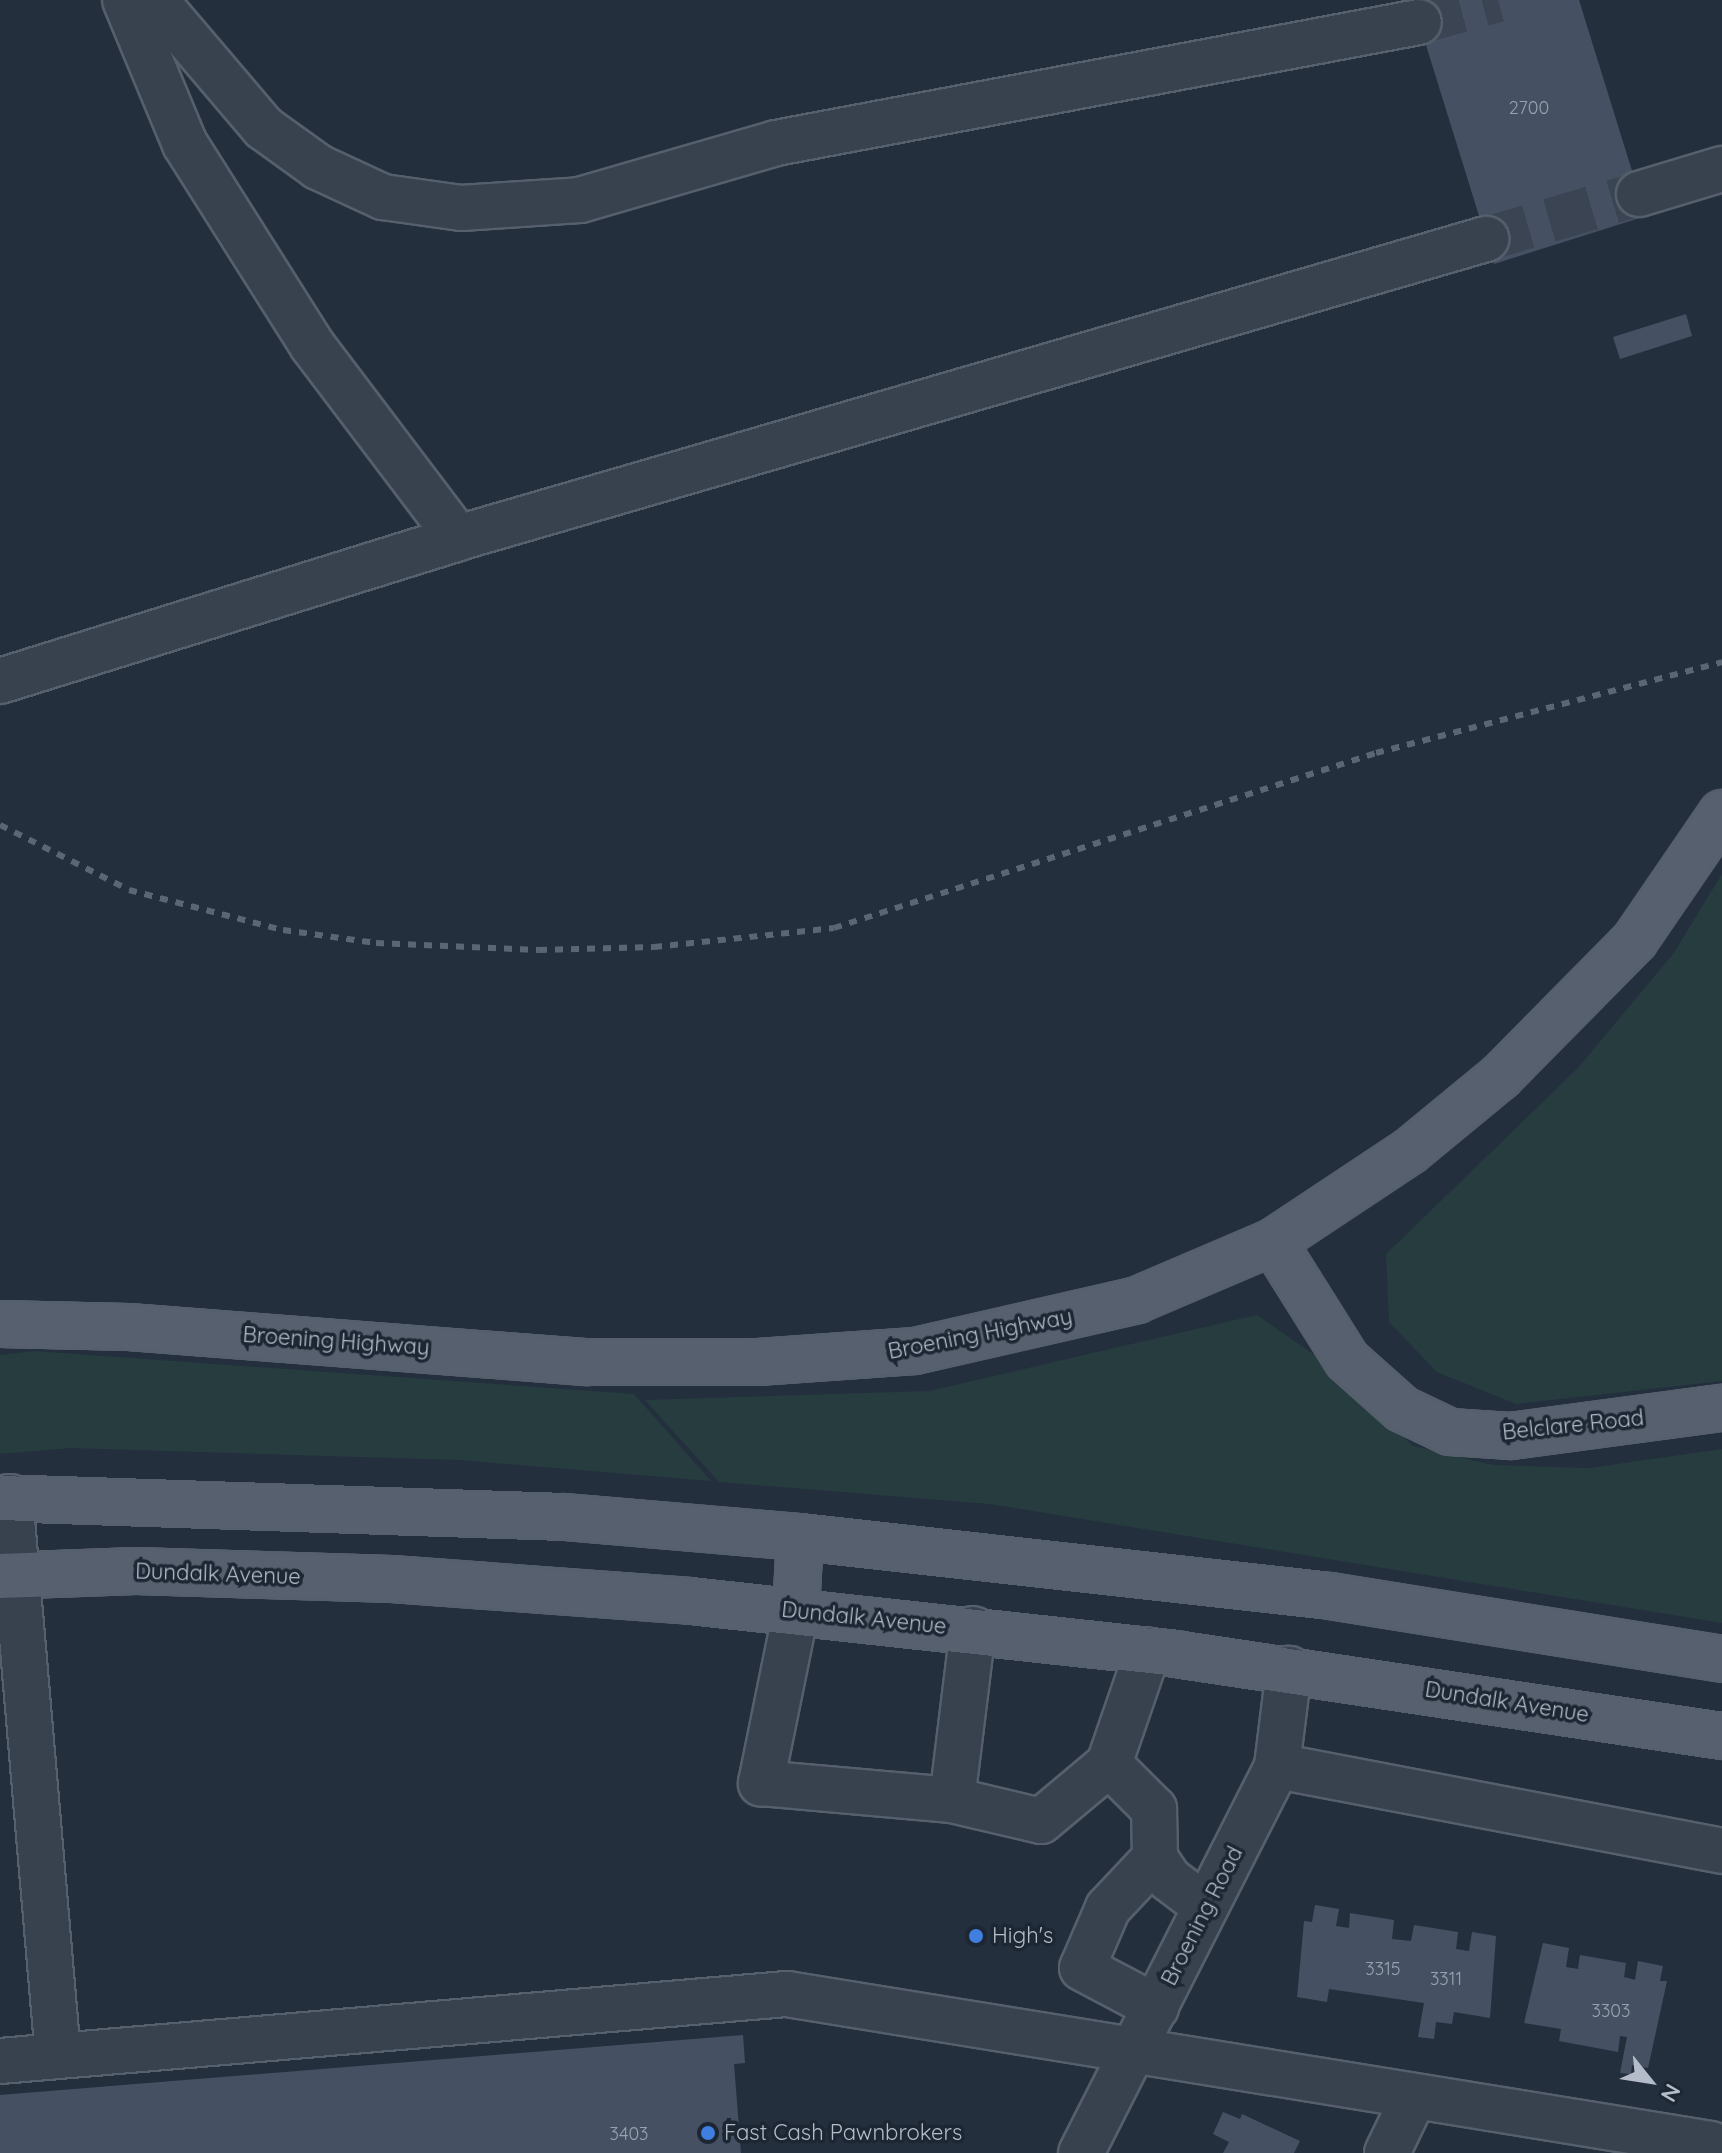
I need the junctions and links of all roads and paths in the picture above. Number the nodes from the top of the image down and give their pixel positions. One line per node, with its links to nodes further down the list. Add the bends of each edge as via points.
1 (125, 0): 7 (street, via 185,144 312,345)
2 (155, 0): 3 (street, via 264,128 318,167 383,197 461,208 580,200 776,143)
3 (1419, 22)
4 (1722, 169): 5 (street)
5 (1639, 194)
6 (1486, 239): 7 (street)
7 (458, 538): 8 (street)
8 (0, 681)
9 (1722, 813): 10 (main road, Broening Highway, via 1635,940 1569,1013 1410,1151)
10 (1273, 1242): 11 (main road, Broening Highway, via 1137,1300 1032,1327 915,1351 758,1362 588,1362 129,1327); 12 (main road, Belclare Road, via 1347,1360 1402,1409 1450,1432 1511,1436)
11 (0, 1324)
12 (1722, 1408)
13 (5, 1497): 14 (main road, via 565,1517); 15 (street)
14 (800, 1537): 16 (main road); 19 (main road, via 1330,1596)
15 (8, 1575): 16 (main road, Dundalk Avenue, via 392,1579); 30 (street)
16 (796, 1611): 17 (main road, Dundalk Avenue); 24 (street, via 761,1783)
17 (973, 1629): 18 (main road, Dundalk Avenue); 24 (street)
18 (1148, 1651): 20 (main road, Dundalk Avenue); 22 (street)
19 (1722, 1659)
20 (1289, 1669): 21 (main road, Dundalk Avenue); 23 (street, Broening Road)
21 (1722, 1736)
22 (1109, 1764): 24 (street, via 1041,1821); 26 (street, via 1154,1809)
23 (1277, 1766): 25 (street); 27 (street, Broening Road)
24 (952, 1800)
25 (1722, 1851)
26 (1155, 1858): 27 (street, via 1169,1879); 28 (street, via 1108,1908 1082,1968)
27 (1206, 1907): 28 (street, Broening Road)
28 (1156, 2007): 29 (street, Broening Road)
29 (1132, 2054): 30 (street, via 787,1994); 32 (street); 34 (street, Broening Road)
30 (58, 2056): 31 (street)
31 (0, 2061)
32 (1413, 2099): 33 (street); 35 (street)
33 (1713, 2139)
34 (1081, 2153)
35 (1387, 2153)

